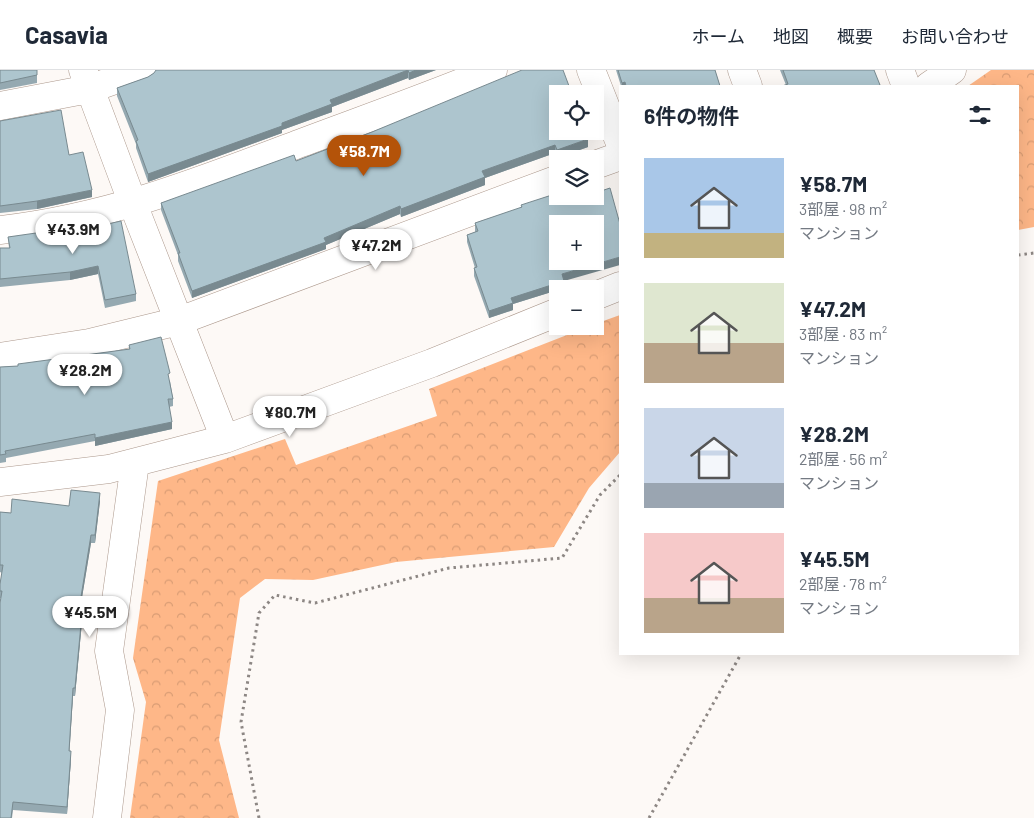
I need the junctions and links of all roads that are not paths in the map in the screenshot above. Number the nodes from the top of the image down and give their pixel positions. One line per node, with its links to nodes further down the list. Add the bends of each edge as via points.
1 (143, 70): 7 (street)
2 (493, 70): 16 (street, via 197,183)
3 (591, 70): 12 (street)
4 (742, 70): 8 (street)
5 (900, 70): 9 (street)
6 (952, 70): 10 (street)
7 (86, 79): 11 (street); 16 (street)
8 (748, 85)
9 (906, 85)
10 (930, 85)
11 (0, 106)
12 (619, 140)
13 (619, 156): 14 (street)
14 (604, 162)
15 (549, 182): 21 (street)
16 (133, 204): 17 (street); 21 (street)
17 (0, 230)
18 (619, 286): 19 (street)
19 (604, 292)
20 (549, 316): 23 (street, via 432,363)
21 (179, 321): 22 (street, via 89,343); 23 (street)
22 (0, 357)
23 (225, 439): 24 (street)
24 (135, 463): 25 (street); 26 (street, via 109,651 120,710)
25 (0, 482)
26 (107, 818)

